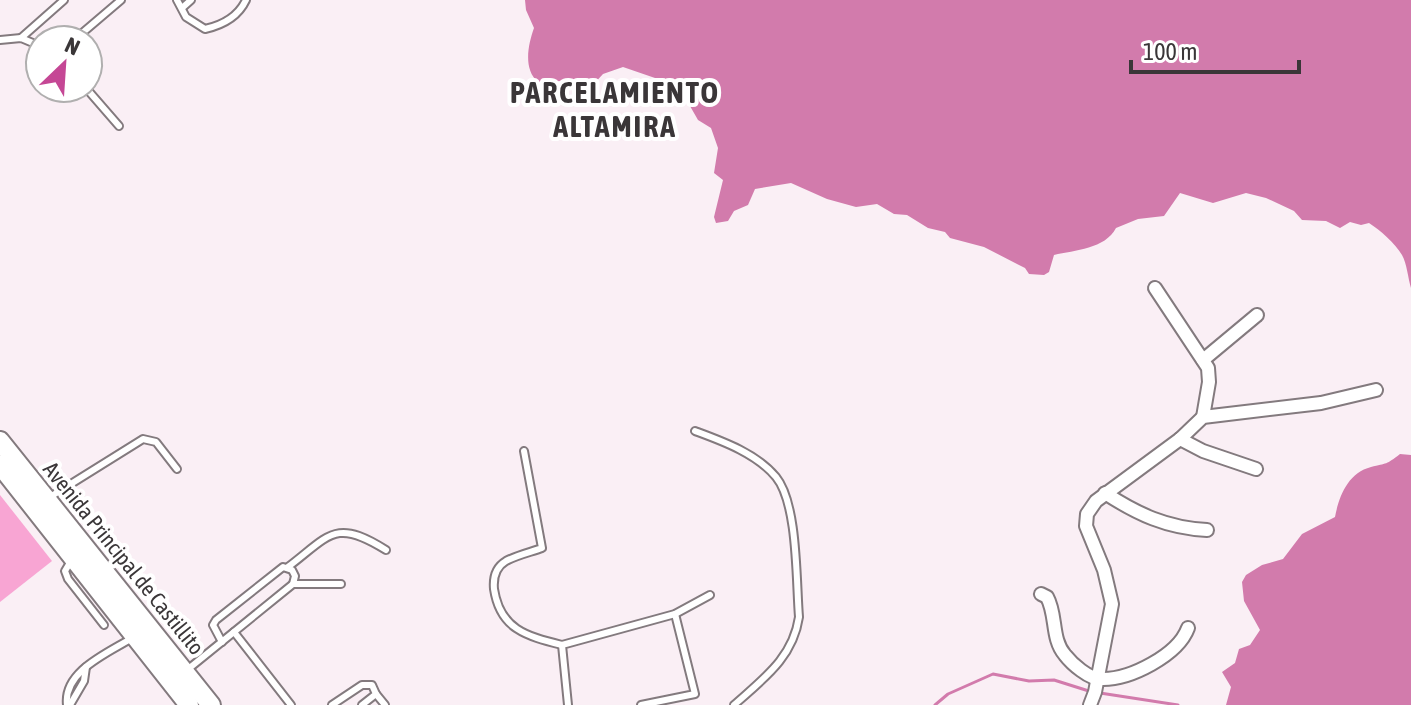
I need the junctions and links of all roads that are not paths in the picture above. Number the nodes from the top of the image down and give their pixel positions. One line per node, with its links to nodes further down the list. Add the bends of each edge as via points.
1 (64, 0): 8 (lane)
2 (121, 0): 7 (lane)
3 (177, 0): 6 (lane)
4 (191, 0): 6 (lane)
5 (246, 0): 6 (lane, via 220,25 205,29)
6 (182, 8)
7 (93, 24)
8 (21, 38): 9 (lane); 10 (lane)
9 (24, 39)
10 (0, 40)
11 (100, 104): 12 (lane)
12 (119, 126)
13 (1155, 288): 15 (street)
14 (1257, 315): 15 (street)
15 (1203, 360): 17 (street, via 1209,382)
16 (1376, 390): 17 (street, via 1321,403)
17 (1203, 417): 19 (street)
18 (695, 431): 56 (lane, via 763,465 784,490 792,520 797,630 780,664)
19 (1180, 439): 24 (street); 25 (street)
20 (0, 441): 26 (main road, Avenida Principal de Castillito)
21 (524, 451): 41 (lane, via 542,548 505,562 495,574 495,591 510,624)
22 (0, 465): 26 (main road, Avenida Principal de Castillito)
23 (177, 469): 26 (lane, via 156,442 143,439)
24 (1256, 469)
25 (1105, 493): 27 (street, via 1147,518); 43 (street, via 1086,522 1112,604)
26 (40, 503): 29 (main road, Avenida Principal de Castillito); 42 (main road, Avenida Principal de Castillito)
27 (1207, 530)
28 (386, 550): 30 (lane, via 355,533 332,533)
29 (74, 559): 36 (lane, via 65,571 68,579); 39 (main road, Avenida Principal de Castillito)
30 (288, 567): 31 (lane, via 295,576); 40 (lane, via 216,620 213,625)
31 (293, 584): 32 (lane); 38 (lane)
32 (341, 584)
33 (1041, 594): 43 (street, via 1051,604 1058,645 1077,667)
34 (710, 595): 35 (lane)
35 (675, 614): 41 (lane); 45 (lane)
36 (104, 625)
37 (1188, 628): 43 (street, via 1161,658 1129,675)
38 (234, 632): 40 (lane); 49 (lane)
39 (133, 637): 42 (main road, Avenida Principal de Castillito); 46 (lane, via 86,667)
40 (222, 642): 42 (lane)
41 (562, 645): 53 (lane)
42 (178, 677): 47 (main road, Avenida Principal de Castillito); 48 (main road, Avenida Principal de Castillito)
43 (1098, 679): 57 (street)
44 (376, 694): 50 (lane, via 367,683); 51 (lane); 52 (lane)
45 (695, 694): 54 (lane); 55 (lane)
46 (68, 705)
47 (189, 705)
48 (211, 705)
49 (291, 705)
50 (332, 705)
51 (363, 705)
52 (385, 705)
53 (568, 705)
54 (641, 705)
55 (698, 705)
56 (734, 705)
57 (1090, 705)

